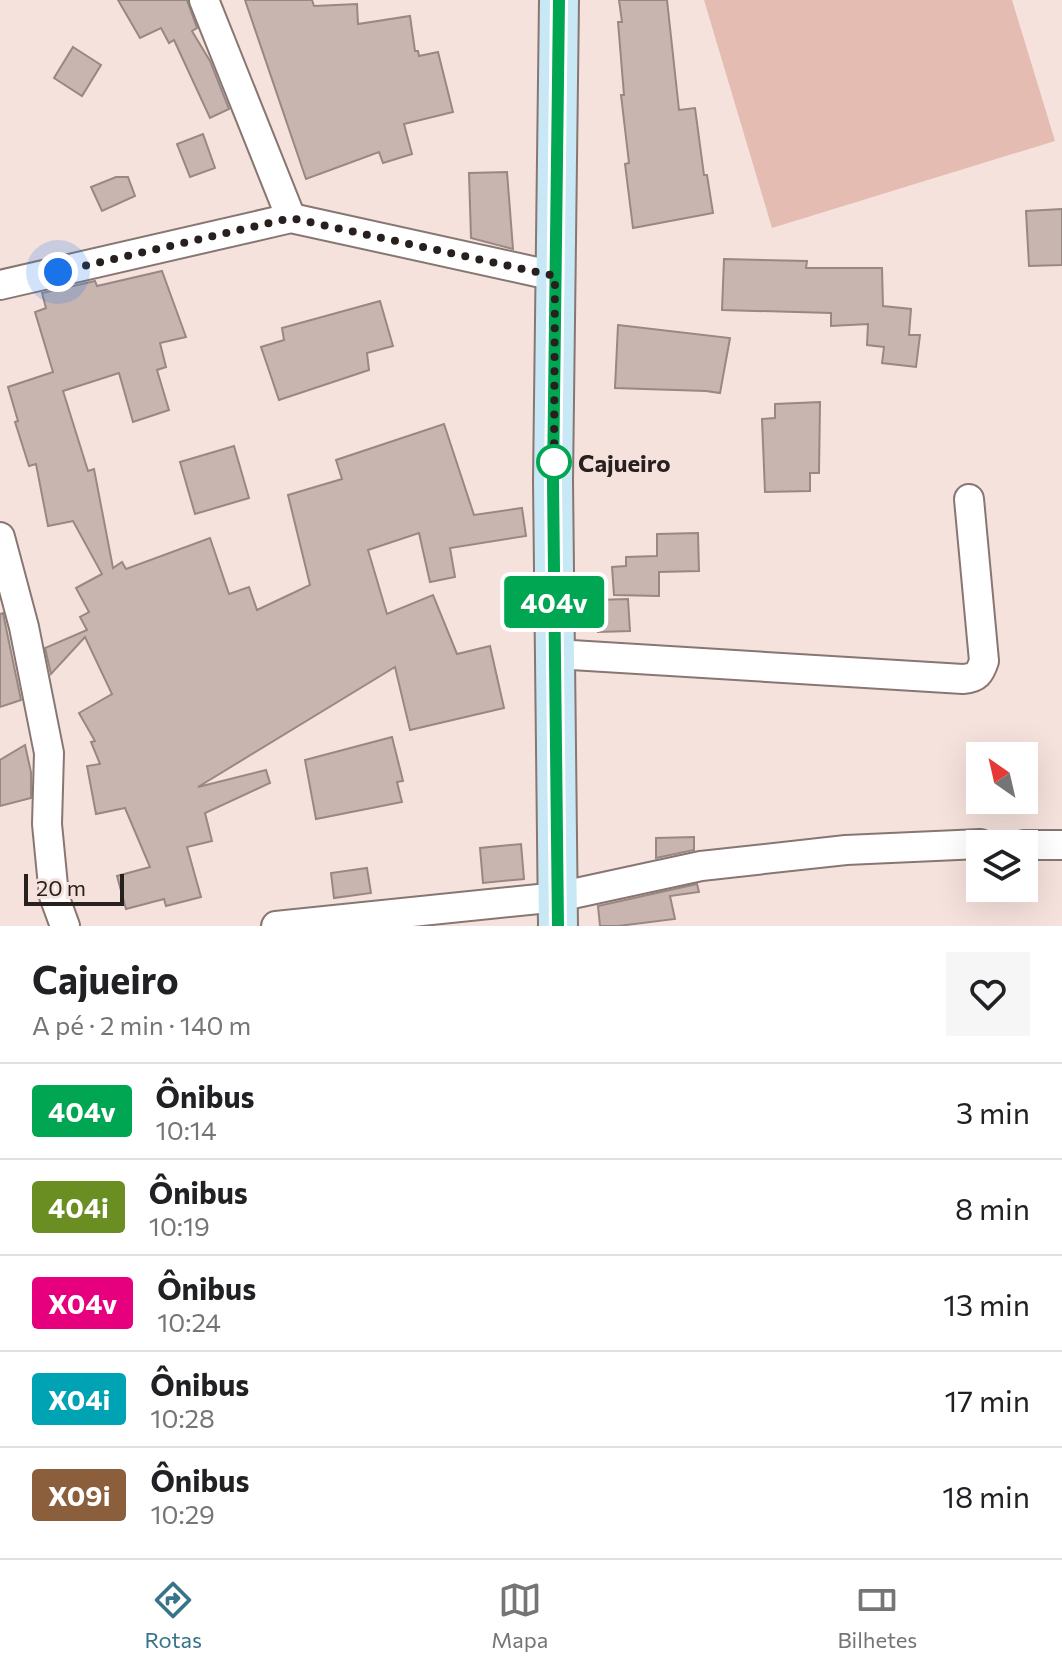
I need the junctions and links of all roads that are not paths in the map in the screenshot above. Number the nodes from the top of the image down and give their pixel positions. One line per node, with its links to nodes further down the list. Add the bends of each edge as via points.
1 (204, 0): 3 (street)
2 (559, 0): 4 (main road)
3 (291, 218): 4 (street); 5 (street)
4 (555, 276): 8 (main road)
5 (0, 285)
6 (969, 499): 8 (street, via 984,661 974,678)
7 (0, 537): 13 (street, via 49,753 47,824 54,896)
8 (555, 654): 12 (main road)
9 (966, 845): 12 (street, via 846,850 701,866)
10 (1038, 845): 11 (street)
11 (1062, 845)
12 (558, 912): 14 (street)
13 (65, 926)
14 (276, 926)

